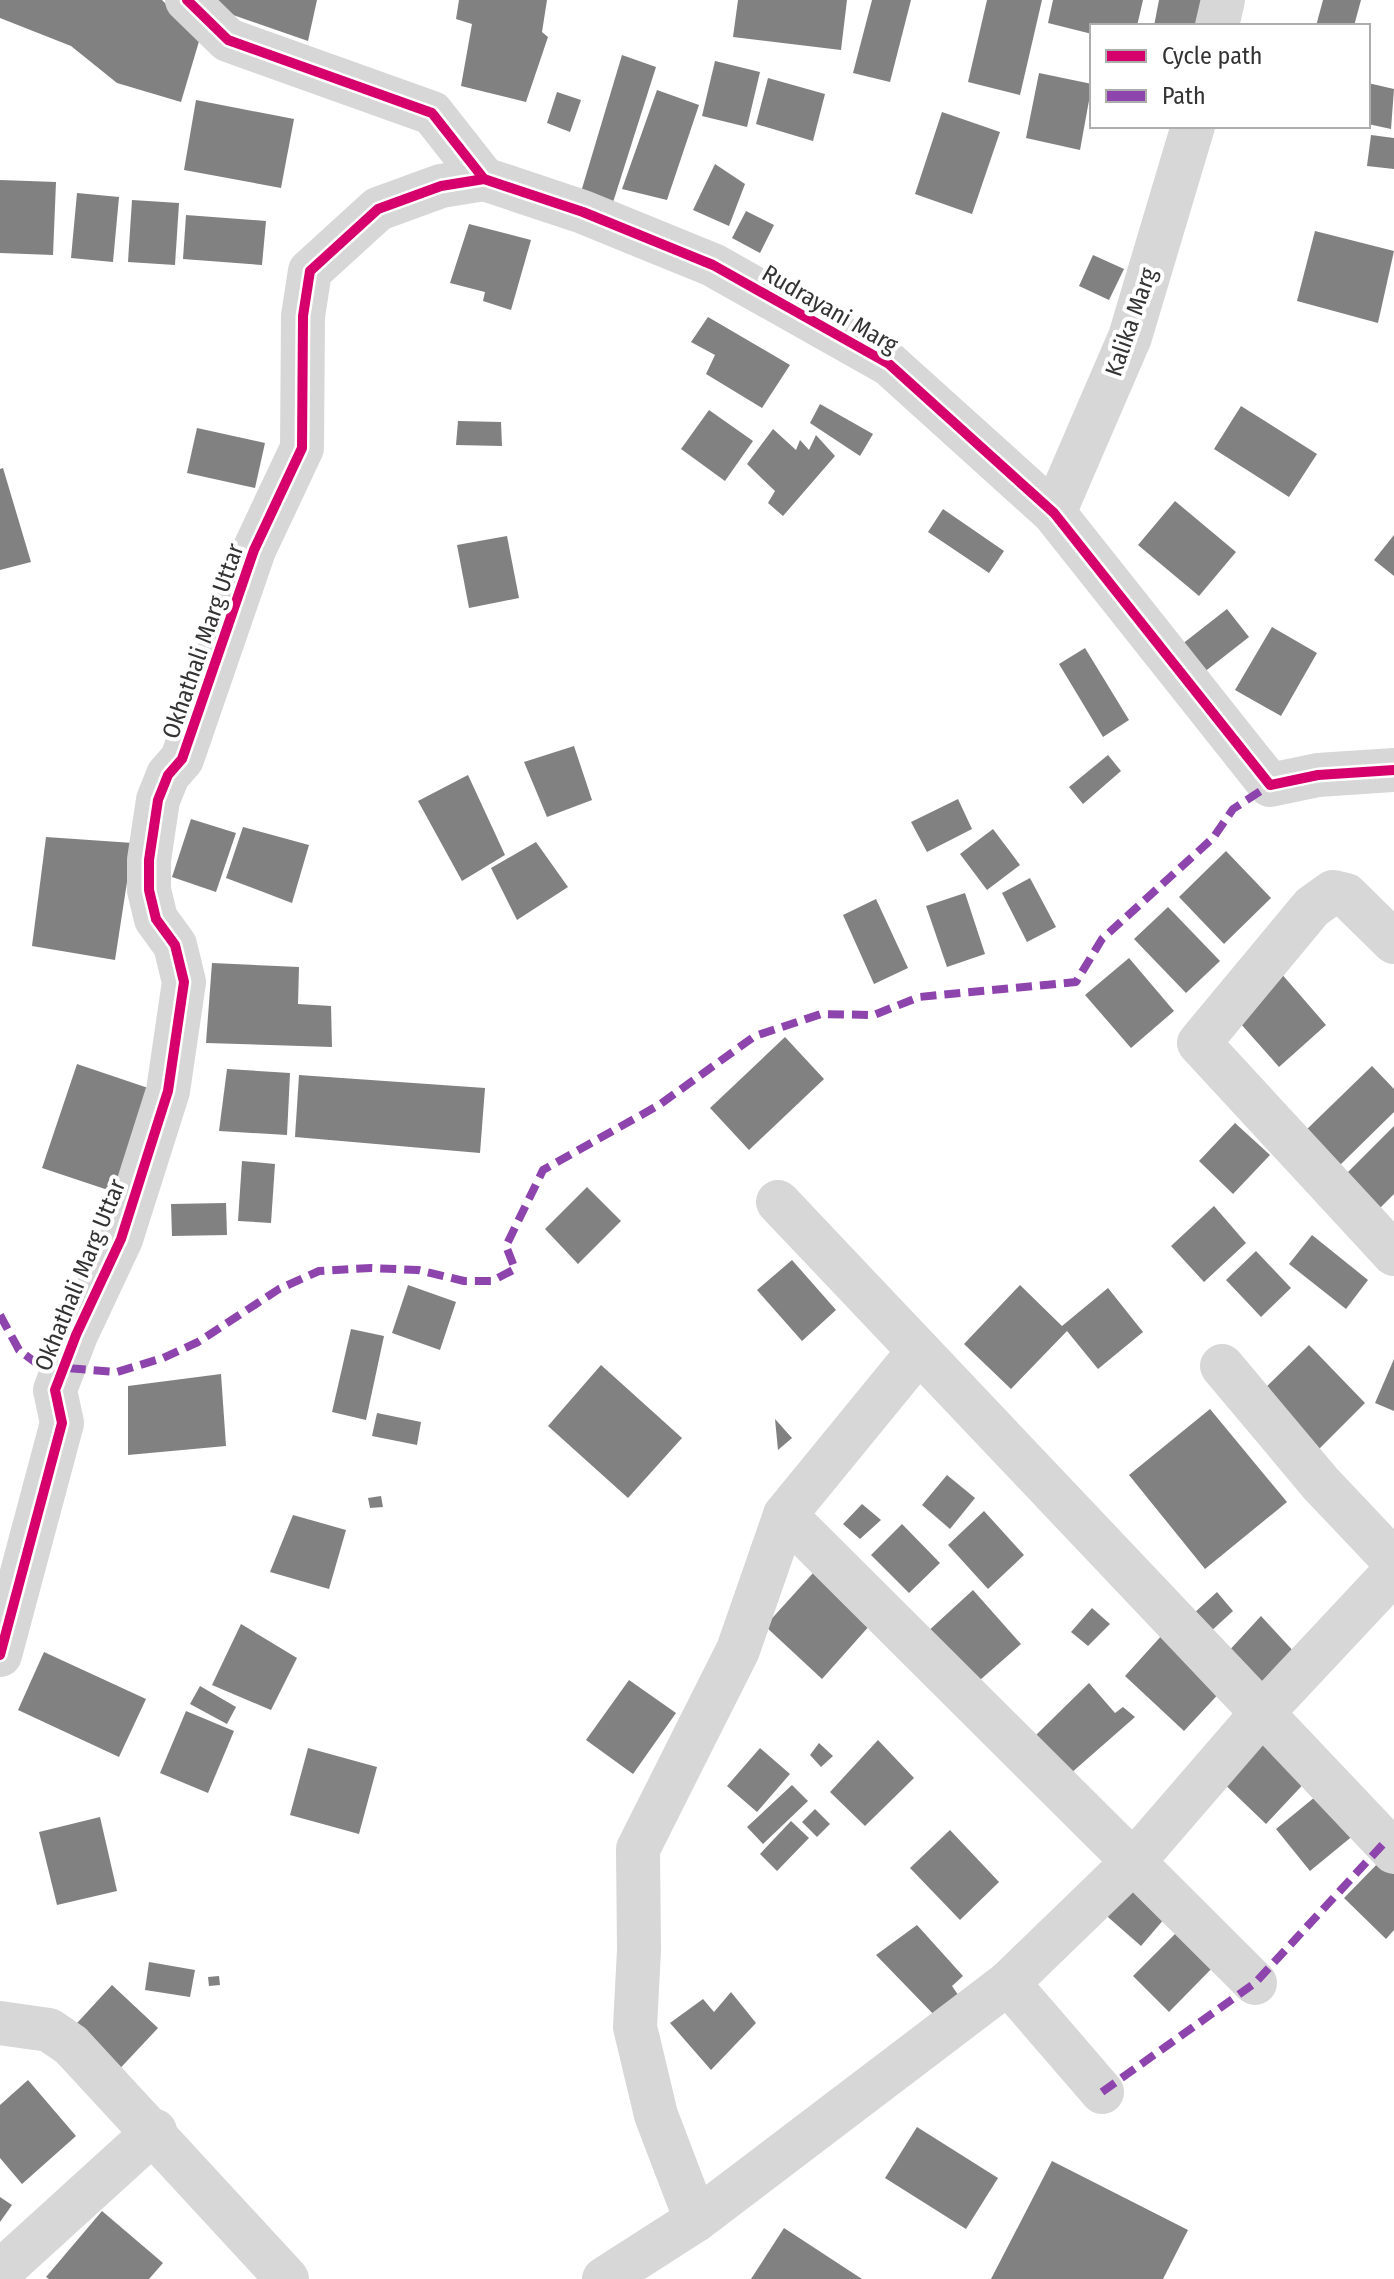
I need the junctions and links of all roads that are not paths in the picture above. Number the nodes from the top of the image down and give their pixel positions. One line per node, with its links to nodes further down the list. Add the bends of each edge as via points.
1 (187, 0): 5 (street, via 228,40 432,113)
2 (1223, 0): 3 (street)
3 (1217, 24)
4 (1192, 128): 6 (street, Kalika Marg, via 1130,337)
5 (484, 179): 6 (street, Rudrayani Marg, via 713,265 889,364); 16 (street, Okhathali Marg Uttar, via 441,186 378,209 310,271 303,316 302,448 254,550 182,759 158,800 149,890 156,919 182,962 184,982 168,1091 121,1239 55,1390 62,1423)
6 (1054, 513): 7 (street, Rudrayani Marg, via 1270,785 1318,775)
7 (1394, 770)
8 (1394, 942): 10 (street, via 1346,895 1333,892 1312,907 1199,1043)
9 (778, 1202): 11 (street)
10 (1394, 1254)
11 (919, 1351): 13 (street); 17 (street)
12 (1222, 1366): 14 (street)
13 (785, 1515): 19 (street); 25 (street, via 738,1650 638,1849 635,2027 656,2115)
14 (1394, 1561)
15 (1394, 1572): 17 (street)
16 (0, 1655)
17 (1262, 1713): 18 (street); 19 (street)
18 (1394, 1852)
19 (1134, 1861): 20 (street); 21 (street)
20 (1008, 1983): 23 (street); 25 (street)
21 (1255, 1983)
22 (0, 2023): 24 (street, via 49,2030 71,2045)
23 (1102, 2092)
24 (155, 2131): 26 (street); 27 (street)
25 (696, 2220): 28 (street)
26 (0, 2272)
27 (283, 2277)
28 (604, 2279)

